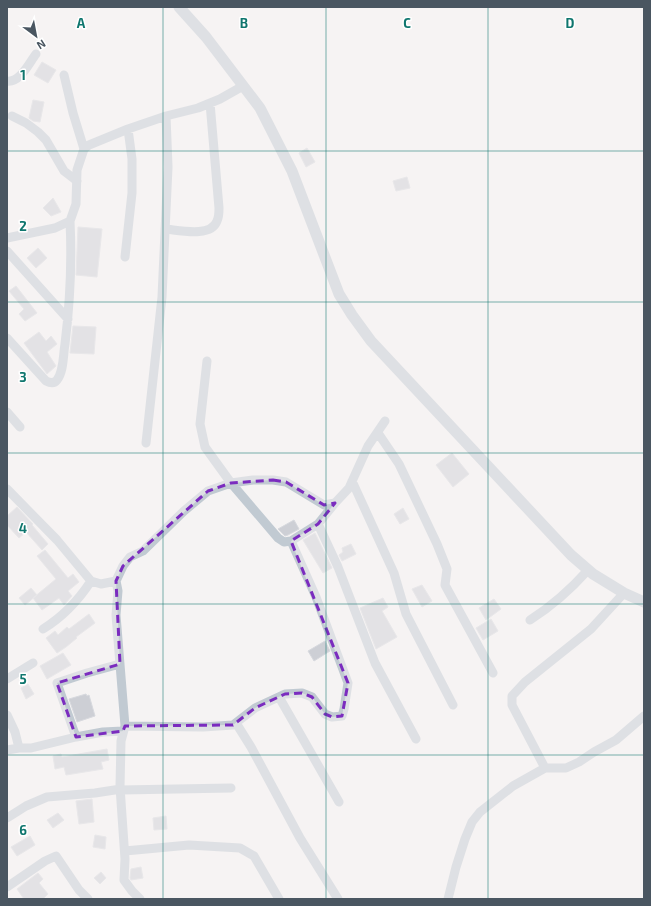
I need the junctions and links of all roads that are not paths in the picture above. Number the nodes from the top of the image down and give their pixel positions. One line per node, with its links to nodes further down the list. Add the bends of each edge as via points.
1 (179, 7): 5 (street)
2 (36, 54): 4 (street, via 16,79)
3 (64, 75): 10 (street)
4 (7, 81)
5 (243, 86): 6 (street); 31 (street, via 260,108 292,170 339,294 352,315 371,341 571,555)
6 (210, 103): 8 (street); 13 (street, via 219,208 217,222 206,231)
7 (12, 116): 11 (street, via 26,123 46,140 64,171)
8 (166, 116): 9 (street); 13 (street, via 168,167)
9 (128, 129): 10 (street); 16 (street, via 132,159 132,193)
10 (84, 149): 11 (street, via 77,170)
11 (77, 181): 12 (street, via 76,204)
12 (70, 220): 14 (street, via 55,228); 17 (street)
13 (165, 229): 24 (street, via 162,297)
14 (7, 238)
15 (7, 251): 17 (street)
16 (125, 258)
17 (68, 319): 18 (street, via 63,362 60,375 54,383 46,381)
18 (7, 338)
19 (207, 361): 26 (street, via 200,424 202,437 205,447)
20 (7, 412): 22 (street)
21 (385, 421): 23 (street)
22 (20, 427)
23 (378, 433): 25 (street, via 368,446); 40 (street, via 399,464 447,569 445,585)
24 (146, 443)
25 (352, 481): 28 (street); 43 (street, via 394,572 406,614)
26 (230, 483): 28 (street, via 253,480 286,482 324,505); 30 (street, via 278,538 284,542); 33 (street, via 208,491 143,551 130,557)
27 (8, 491): 32 (street, via 57,540)
28 (335, 503): 29 (street)
29 (318, 524): 30 (street); 49 (street, via 338,567 375,663)
30 (291, 541): 42 (street, via 316,597 348,683 342,716 332,717 324,714 312,697 302,693)
31 (588, 570): 34 (street); 36 (street, via 570,590)
32 (91, 581): 33 (street, via 101,584); 37 (street, via 71,608)
33 (116, 581): 39 (street)
34 (624, 593): 35 (street); 52 (street, via 591,629 525,682 512,696 512,705)
35 (644, 602)
36 (530, 620)
37 (43, 629)
38 (34, 663): 41 (street)
39 (120, 664): 47 (street); 48 (street, via 57,683)
40 (493, 673)
41 (7, 678)
42 (279, 696): 46 (street, via 255,708); 55 (street)
43 (453, 705)
44 (7, 715): 50 (street)
45 (644, 716): 52 (street, via 616,740 579,762 566,768)
46 (236, 723): 47 (street, via 203,727); 62 (street, via 300,838)
47 (124, 728): 48 (street); 54 (street, via 120,741)
48 (76, 737): 50 (street, via 31,748)
49 (416, 739)
50 (19, 748): 51 (street)
51 (7, 750)
52 (545, 768): 63 (street, via 494,800 472,822)
53 (231, 788): 54 (street)
54 (121, 790): 56 (street, via 47,797); 57 (street)
55 (339, 802)
56 (7, 818)
57 (125, 851): 60 (street, via 124,880); 61 (street, via 189,845 240,848 254,856)
58 (7, 887): 59 (street, via 56,856)
59 (88, 899)
60 (140, 899)
61 (279, 899)
62 (338, 899)
63 (448, 899)

